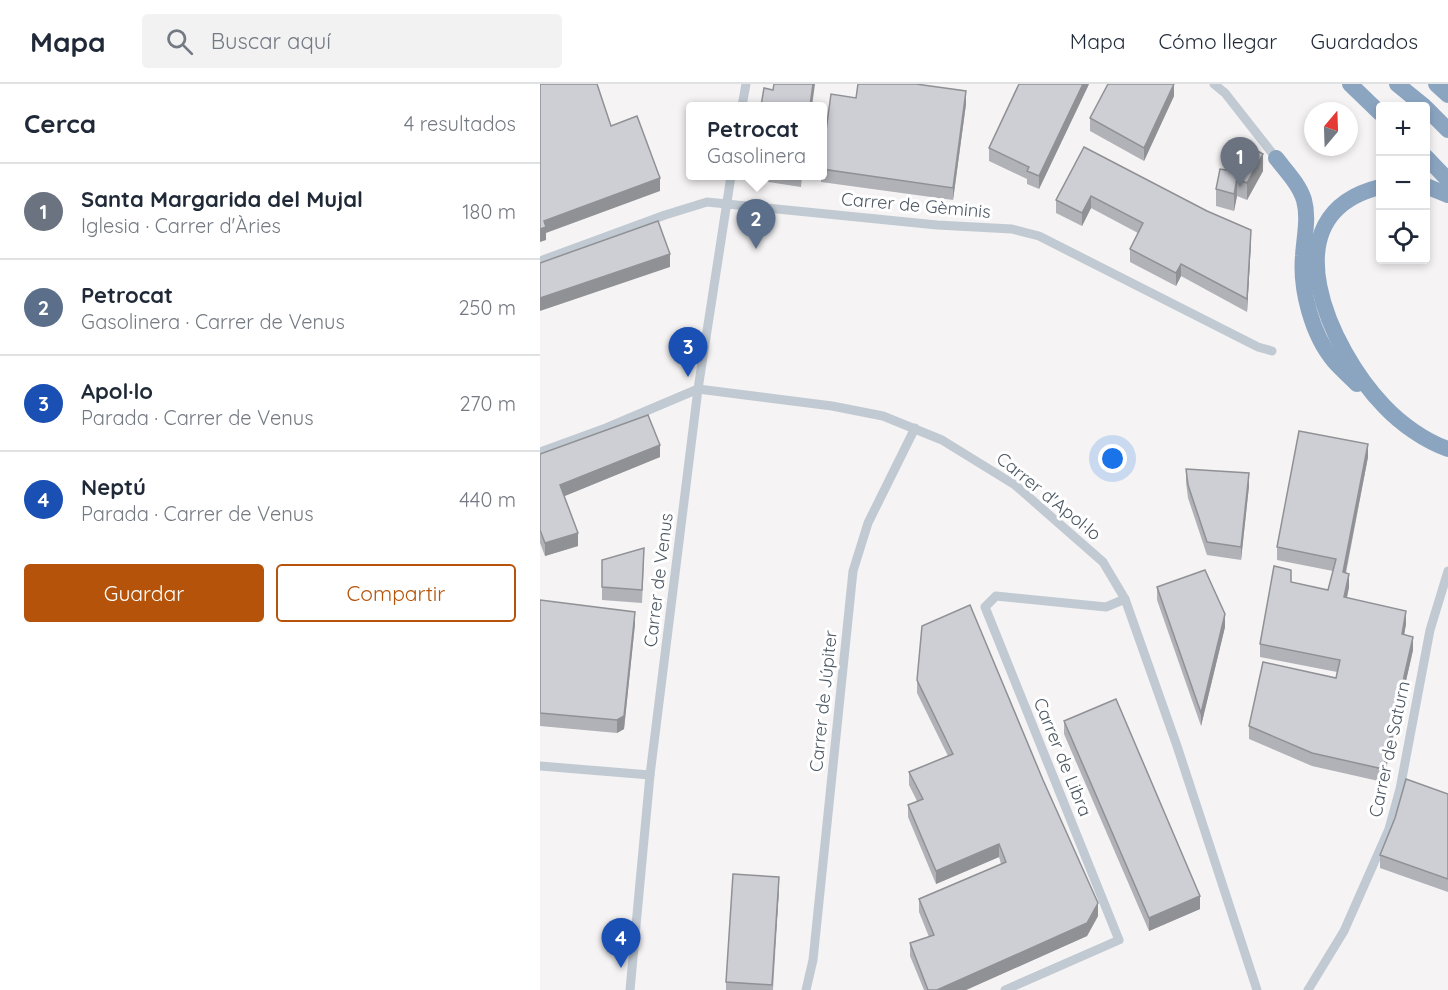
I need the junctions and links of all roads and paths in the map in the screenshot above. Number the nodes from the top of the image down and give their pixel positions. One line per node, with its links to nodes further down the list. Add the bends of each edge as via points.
1 (746, 84): 7 (street)
2 (1214, 84): 12 (street)
3 (1350, 84): 9 (highway)
4 (1397, 84): 8 (highway)
5 (1436, 84): 6 (highway)
6 (1448, 95)
7 (743, 102)
8 (1419, 102)
9 (1376, 108)
10 (1430, 112): 11 (highway)
11 (1448, 130)
12 (1276, 158): 23 (highway, via 1296,182 1304,200 1302,276 1307,305 1320,340 1333,360)
13 (1430, 162): 15 (highway)
14 (730, 180): 19 (street, Carrer de Venus)
15 (1448, 180)
16 (1376, 188): 23 (highway, via 1351,198 1338,209 1318,245 1317,265 1323,303 1342,348)
17 (1430, 188): 18 (highway)
18 (1448, 195)
19 (726, 203): 20 (street, Carrer de Gèminis, via 707,202 665,215); 21 (street, Carrer de Gèminis, via 1027,232); 22 (street, Carrer de Venus)
20 (540, 261)
21 (1272, 351)
22 (698, 389): 24 (street, Carrer d'Apol·lo, via 832,406 883,416); 26 (street); 30 (street, Carrer de Venus)
23 (1383, 405): 25 (highway, via 1422,436)
24 (915, 428): 28 (street, Carrer d'Apol·lo, via 959,449 1015,485 1103,562); 32 (street, Carrer de Júpiter, via 868,523 853,571 813,960)
25 (1448, 449)
26 (540, 452)
27 (1448, 571): 35 (street, Carrer de Saturn, via 1430,630 1389,829 1344,932)
28 (1125, 599): 33 (street, Carrer de Libra, via 1106,607 996,596 985,607 1119,940); 34 (street, Carrer d'Apol·lo)
29 (540, 766): 30 (street)
30 (650, 775): 31 (street, Carrer de Venus)
31 (630, 990)
32 (806, 990)
33 (1005, 990)
34 (1257, 990)
35 (1308, 990)

